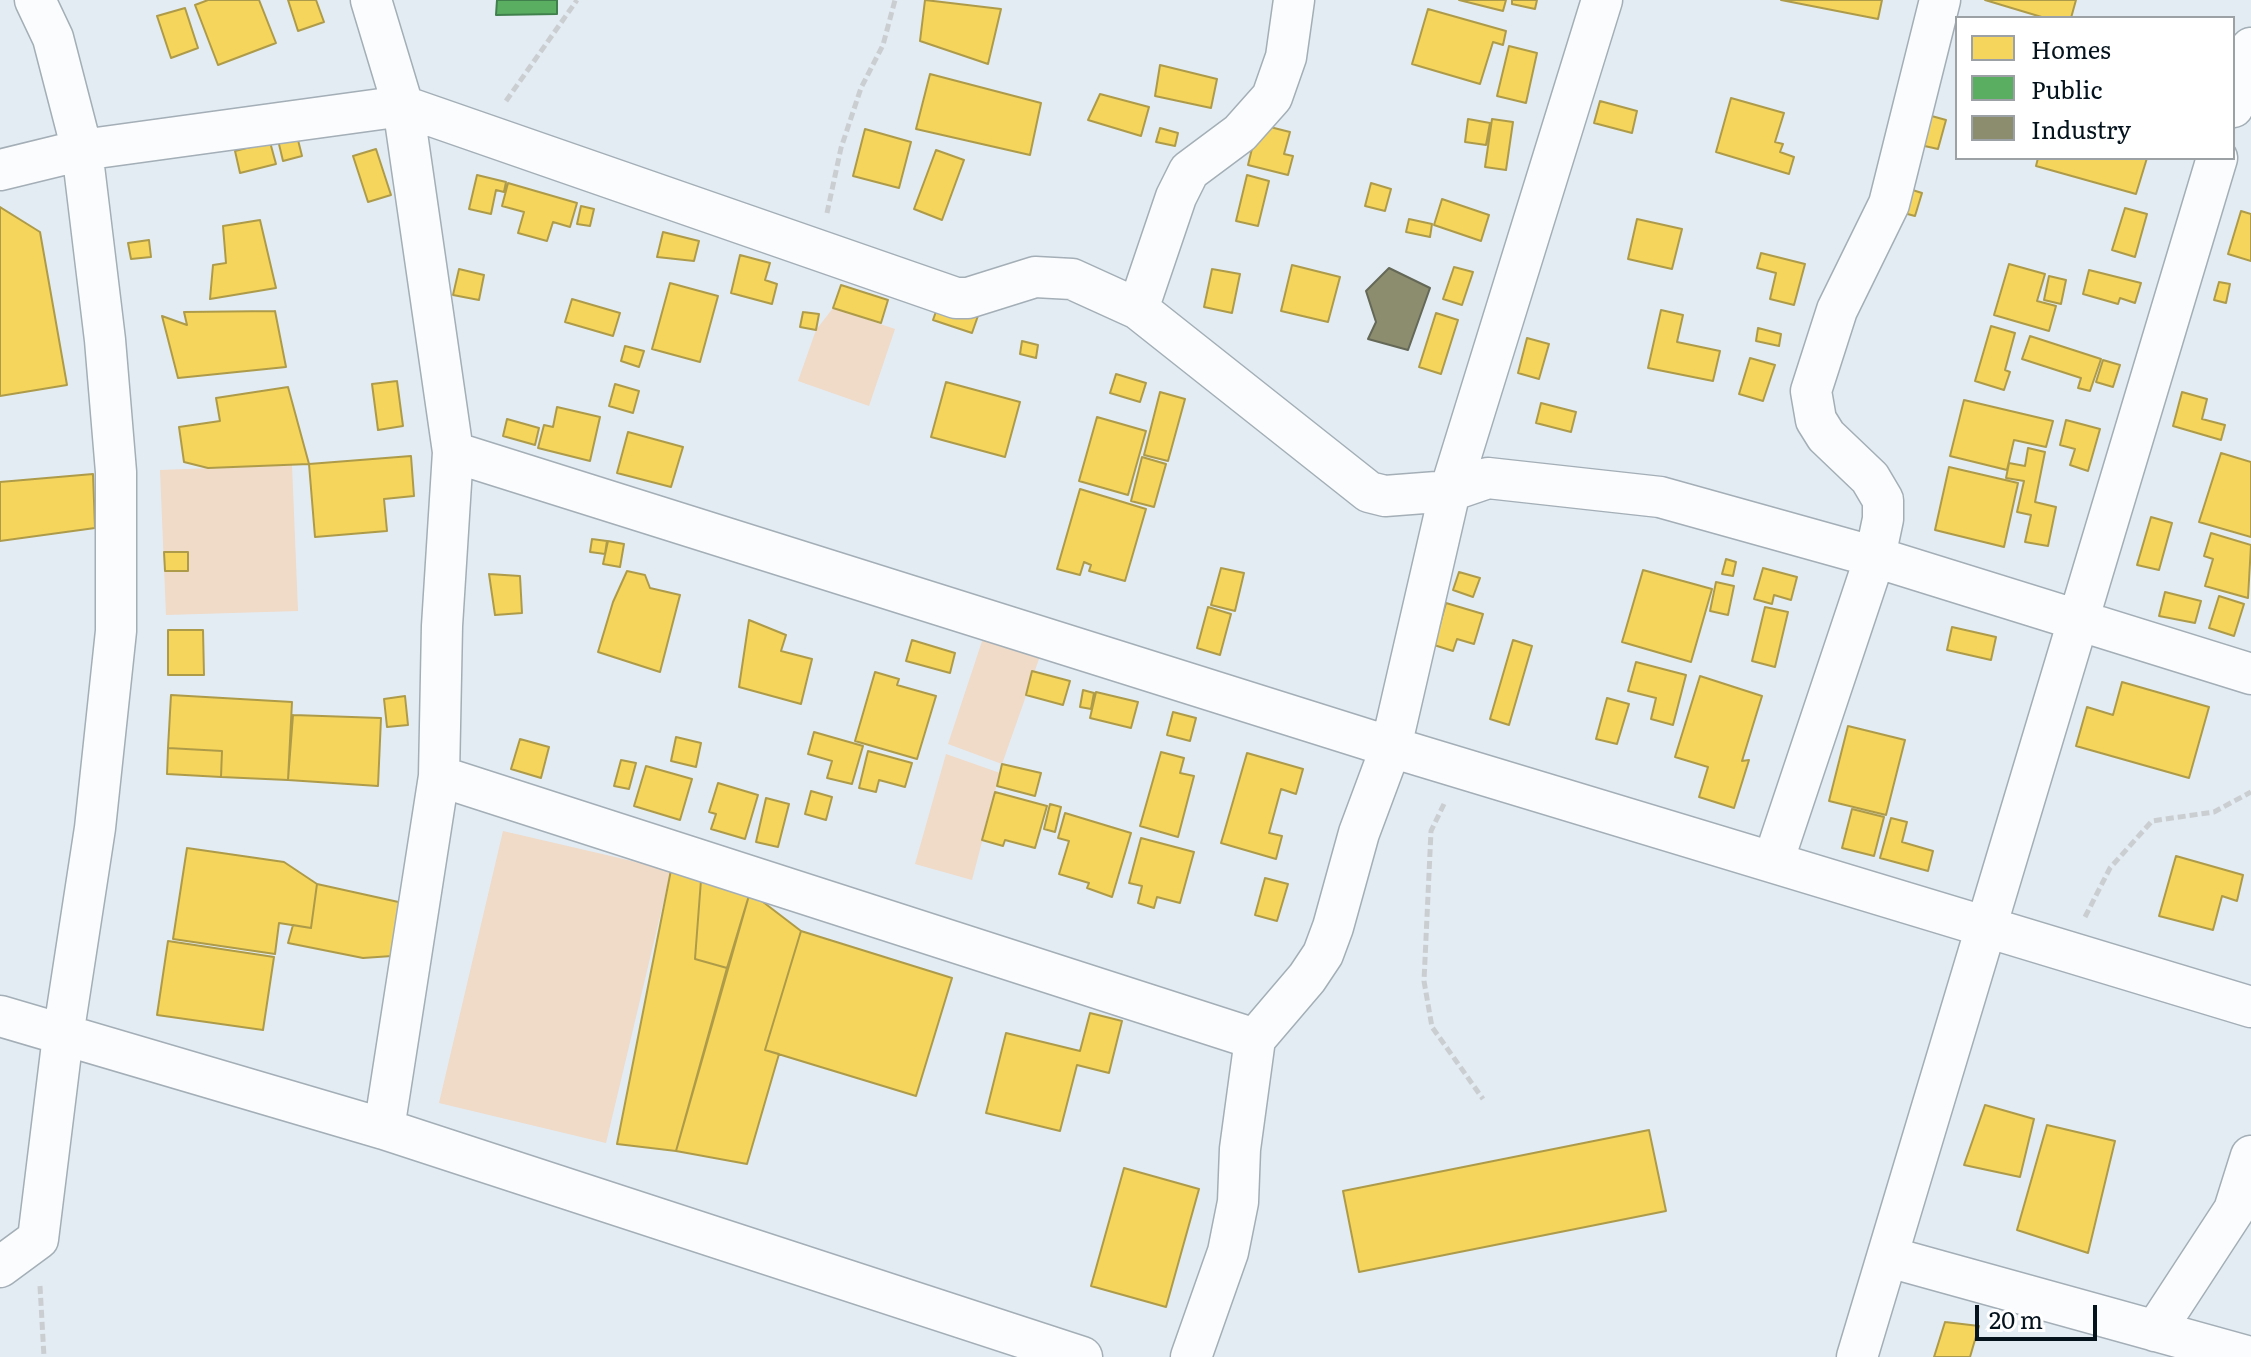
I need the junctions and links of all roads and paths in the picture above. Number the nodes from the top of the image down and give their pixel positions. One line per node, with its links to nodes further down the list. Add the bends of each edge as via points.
1 (35, 0): 12 (street, via 53,38)
2 (371, 0): 10 (street)
3 (577, 0): 11 (path)
4 (895, 0): 15 (path, via 883,45 861,88 841,148)
5 (1294, 0): 16 (street, via 1286,57 1272,97 1240,133 1189,171)
6 (1602, 0): 18 (street)
7 (1940, 0): 19 (street, via 1889,204 1837,310 1811,391 1811,406 1826,436 1870,478 1883,500)
8 (2251, 48): 9 (street)
9 (2235, 100)
10 (403, 106): 11 (street); 12 (street); 17 (street)
11 (486, 136): 15 (street)
12 (82, 150): 14 (street); 31 (street, via 116,472 116,631 95,828)
13 (2216, 160): 20 (street)
14 (0, 170)
15 (817, 249): 16 (street, via 956,298 1035,277 1060,278)
16 (1138, 309): 18 (street, via 1369,492 1385,496)
17 (453, 452): 22 (street); 24 (street)
18 (1450, 491): 19 (street, via 1488,478 1660,497); 22 (street)
19 (1875, 557): 20 (street); 26 (street)
20 (2077, 620): 21 (street); 27 (street)
21 (2251, 674)
22 (1391, 747): 23 (street); 32 (street, via 1323,954)
23 (1471, 769): 26 (street); 33 (path, via 1451,788 1431,831 1424,981 1432,1027)
24 (439, 776): 32 (street); 34 (street)
25 (2251, 792): 28 (path, via 2214,812 2152,821 2110,868)
26 (1773, 862): 27 (street)
27 (1984, 926): 28 (street); 38 (street)
28 (2069, 949): 29 (street)
29 (2251, 1007)
30 (0, 1016): 31 (street)
31 (63, 1036): 34 (street); 37 (street)
32 (1255, 1039): 43 (street, via 1231,1239)
33 (1483, 1099)
34 (384, 1129): 42 (street)
35 (2251, 1156): 36 (street)
36 (2242, 1224): 40 (street)
37 (38, 1239): 39 (street); 41 (path)
38 (1889, 1257): 40 (street); 44 (street)
39 (0, 1267)
40 (2155, 1331): 45 (street)
41 (44, 1357)
42 (1082, 1357)
43 (1191, 1357)
44 (1857, 1357)
45 (2250, 1357)

